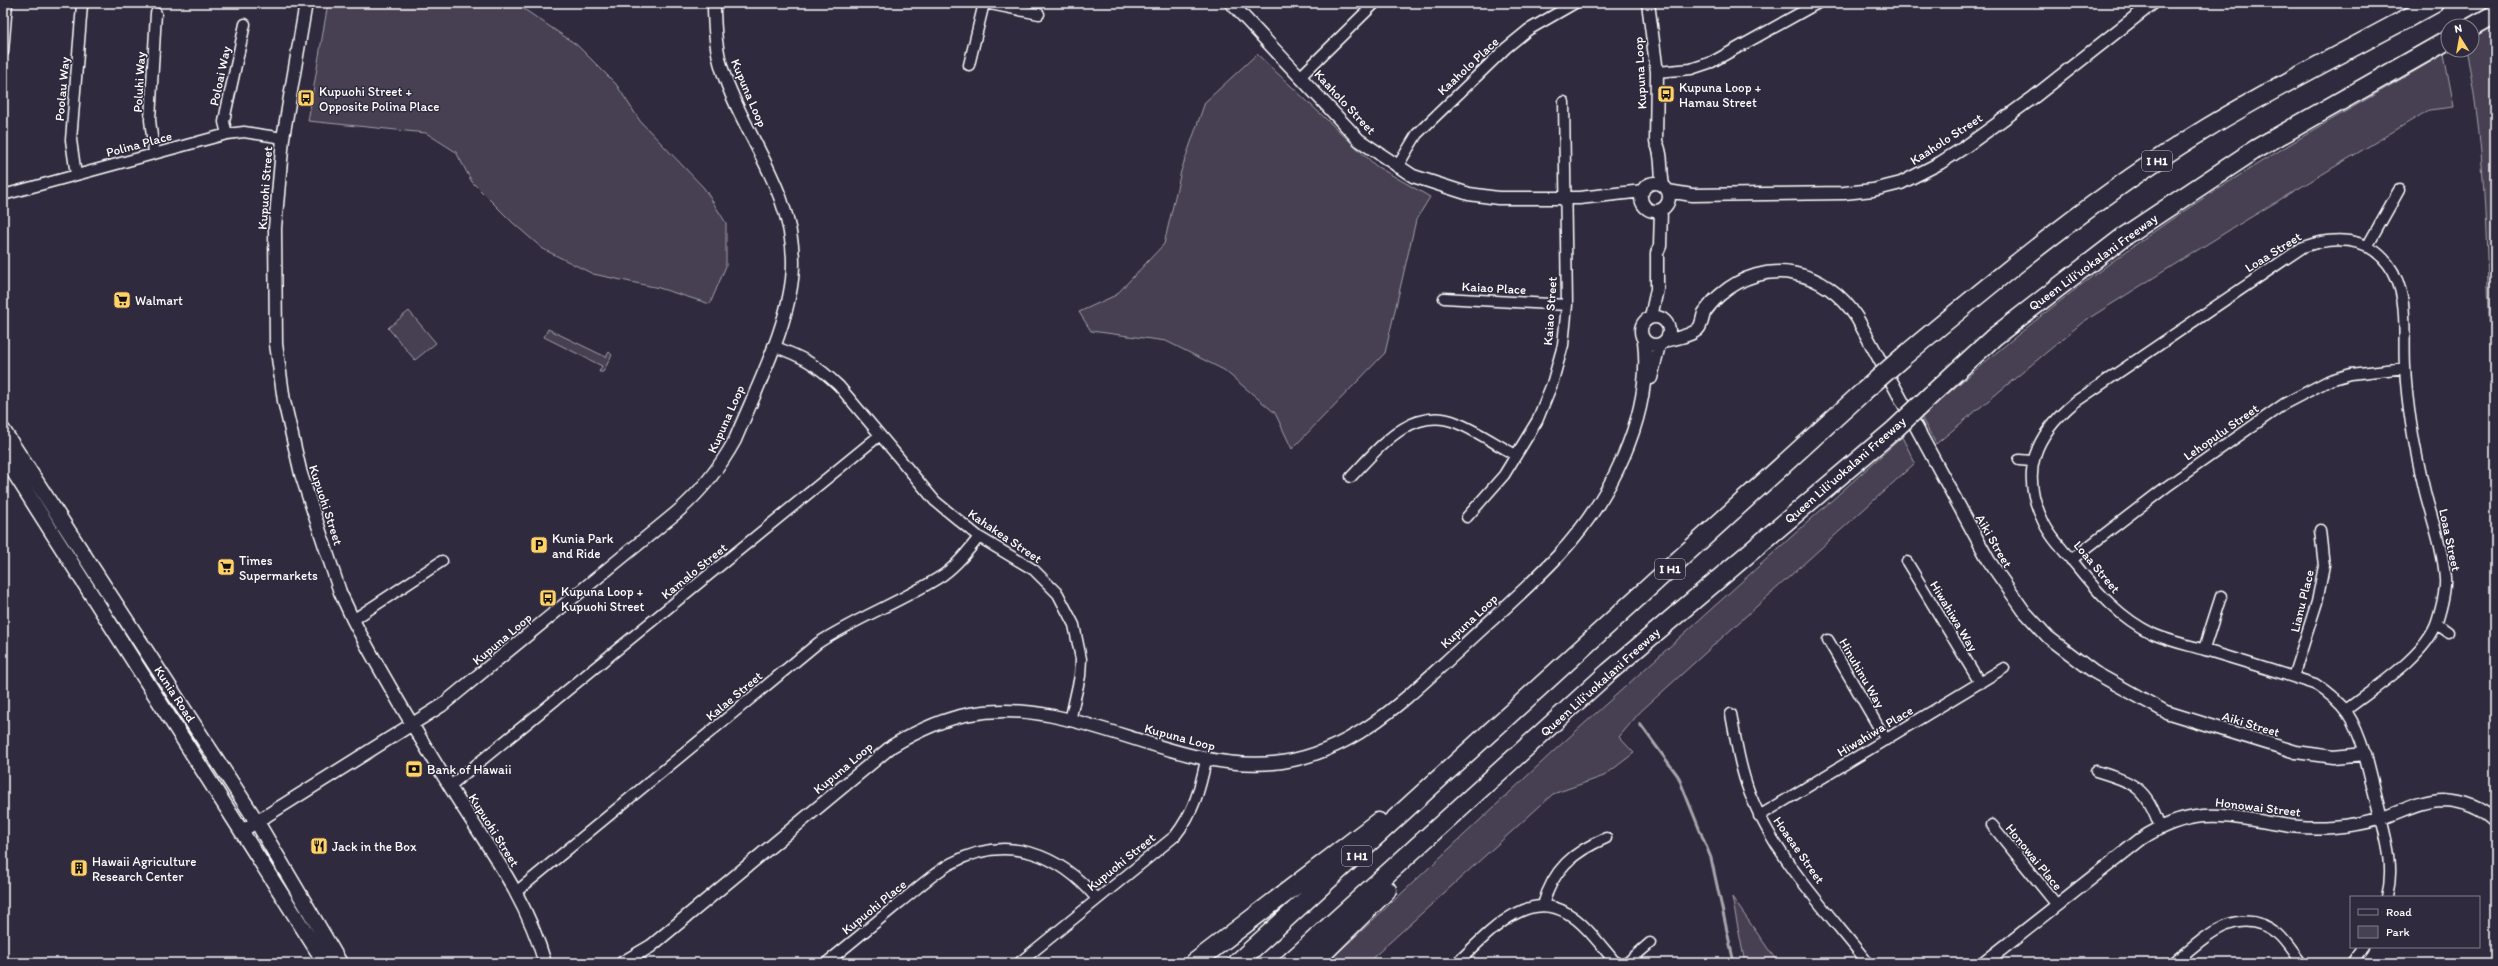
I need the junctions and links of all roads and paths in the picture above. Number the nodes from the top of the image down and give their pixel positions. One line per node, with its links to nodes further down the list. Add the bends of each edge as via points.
1 (7, 3): 19 (street)
2 (306, 3): 25 (street, Kupuohi Street)
3 (714, 3): 40 (street, Kupuna Loop, via 714,24 722,69 775,183 791,236 791,287 785,314)
4 (984, 3): 14 (street); 20 (street)
5 (1231, 3): 22 (street, Kaaholo Street)
6 (1375, 3): 22 (street)
7 (1575, 3): 27 (street, Kaaholo Place, via 1528,30 1506,48 1417,134)
8 (1648, 3): 21 (street, Kupuna Loop)
9 (1818, 3): 21 (street, via 1712,62 1690,69)
10 (2153, 3): 31 (street, Kaaholo Street, via 1965,147 1901,183 1873,190 1844,193)
11 (2435, 3): 70 (highway, I H1, bridge, via 2207,128 2084,210 1970,301 1864,391)
12 (82, 5): 28 (street, Poolau Way, via 70,150)
13 (156, 13): 26 (street, Poluhi Way, via 150,125)
14 (1039, 14)
15 (2495, 14): 16 (highway)
16 (2480, 22)
17 (245, 24): 24 (street, Poloai Way, via 224,122)
18 (2440, 45): 71 (highway, Queen Liliʻuokalani Freeway / I H1, bridge, via 2256,149 2122,238 1994,337 1895,429 1609,672)
19 (3, 52)
20 (968, 65)
21 (1657, 72): 31 (street, Kupuna Loop, via 1656,142 1659,148 1659,168)
22 (1301, 76): 27 (street, Kaaholo Street, via 1359,140)
23 (1564, 102): 32 (street, Kaiao Street)
24 (227, 134): 25 (street, Polina Place, via 244,132); 26 (street, Polina Place)
25 (283, 138): 57 (street, Kupuohi Street, via 275,228 277,351 284,401 301,474 338,586)
26 (154, 153): 28 (street, Polina Place)
27 (1397, 167): 32 (street, Kaaholo Street, via 1434,184 1469,194 1498,198)
28 (76, 175): 30 (street, Polina Place)
29 (2399, 190): 33 (street)
30 (3, 195)
31 (1655, 197): 32 (street, Kaaholo Street); 36 (street, Kupuna Loop, via 1660,246 1657,253 1657,289)
32 (1565, 198): 35 (street, Kaiao Street)
33 (2367, 247): 41 (street, Loaa Street, via 2379,253 2388,264 2401,289 2404,307); 48 (street, Loaa Street, via 2352,240 2335,239 2303,247 2075,402 2051,424 2039,442)
34 (1444, 298): 35 (street, Kaiao Place)
35 (1567, 305): 46 (street, Kaiao Street, via 1562,345 1552,384 1537,421)
36 (1661, 321): 37 (street, via 1683,329); 38 (street, Kupuna Loop, via 1642,325); 39 (street, Kupuna Loop)
37 (1701, 324): 39 (street, Aiki Street, via 1690,334); 72 (street, Aiki Street, via 1704,313 1720,295 1731,286 1756,275 1771,272 1798,274 1827,285 1840,295 1857,318 1989,561 2024,611 2048,637 2094,672 2166,712 2296,752 2333,757)
38 (1644, 341): 39 (street, via 1650,345); 42 (street, Kupuna Loop)
39 (1662, 343): 42 (street, Kupuna Loop, via 1648,389)
40 (773, 346): 44 (street, Kahakea Street, via 803,357 823,371 840,386); 68 (street, Kupuna Loop, via 735,440 712,477 697,495 478,677)
41 (2405, 368): 53 (street, Lehopulu Street, via 2351,374 2330,380 2284,404 2166,487); 58 (street, Loaa Street, via 2417,458 2445,579)
42 (1644, 394): 73 (street, Kupuna Loop, via 1621,462 1593,510 1559,555 1394,709 1342,743 1314,754 1283,762 1253,764)
43 (3, 430): 79 (main road, Kunia Road)
44 (880, 435): 52 (street, Kahakea Street, via 935,501); 75 (street, Kamalo Street)
45 (3, 455): 82 (main road, Kunia Road)
46 (1516, 455): 49 (street, via 1457,422 1429,420 1411,424 1395,433); 50 (street, Kaiao Street, via 1504,475)
47 (2019, 460): 48 (street)
48 (2032, 461): 53 (street, Loaa Street, via 2032,482 2043,521)
49 (1351, 477)
50 (1467, 517)
51 (2320, 530): 63 (street, Lianu Place, via 2324,566 2317,602)
52 (979, 537): 67 (street, Kahakea Street, via 1034,570 1058,594 1067,609 1077,636 1081,659); 84 (street, Kalae Street, via 943,575 818,643)
53 (2071, 560): 61 (street, Loaa Street, via 2100,596 2131,622 2155,635)
54 (442, 561): 57 (street)
55 (1906, 562): 64 (street, Hiwahiwa Way)
56 (2221, 596): 61 (street)
57 (353, 620): 68 (street, Kupuohi Street)
58 (2437, 624): 59 (street); 65 (street, Loaa Street, via 2406,663)
59 (2448, 632)
60 (1828, 640): 69 (street, Hinuhinu Way)
61 (2204, 649): 63 (street, Loaa Street)
62 (2004, 668): 64 (street, Hiwahiwa Place)
63 (2293, 677): 65 (street, Loaa Street, via 2315,684 2334,696)
64 (1980, 683): 69 (street, Hiwahiwa Place)
65 (2346, 710): 72 (street, Loaa Street, via 2359,733)
66 (1731, 714): 76 (street, Hoaeae Street, via 1740,766)
67 (1070, 721): 73 (street, Kupuna Loop); 94 (street, Kupuna Loop, via 1027,712 999,711 957,717 917,731 892,746 651,946)
68 (413, 725): 75 (street, Kupuohi Street); 79 (street, Kupuna Loop)
69 (1886, 740): 76 (street, Hiwahiwa Place)
70 (1475, 748): 97 (highway); 98 (highway, I H1)
71 (1526, 748): 99 (highway, Queen Liliʻuokalani Freeway / I H1); 100 (highway)
72 (2365, 754): 77 (street, Loaa Street)
73 (1206, 760): 86 (street, Kupuohi Street, via 1198,796 1185,824 1164,846)
74 (2096, 771): 81 (street, via 2136,785 2146,797)
75 (450, 786): 84 (street, Kupuohi Street)
76 (1760, 816): 104 (street, Hoaeae Street, via 1784,855)
77 (2381, 818): 78 (street, Honowai Street, via 2441,800 2466,803); 81 (street, Honowai Street, via 2356,824 2308,828 2212,814 2179,820); 85 (street, Loaa Street, via 2389,847 2392,872)
78 (2495, 820)
79 (257, 822): 82 (street, Kupuna Loop); 92 (main road, Kunia Road)
80 (1992, 824): 88 (street, Honowai Place)
81 (2160, 827): 88 (street, Honowai Street)
82 (242, 832): 91 (main road, Kunia Road)
83 (1606, 838): 87 (street, via 1585,847 1558,870 1550,883)
84 (516, 892): 93 (street, Kupuohi Street, via 537,934)
85 (2387, 896)
86 (1097, 899): 95 (street, Kupuohi Place, via 1071,871 1051,859 1013,849 981,851 966,856 939,872); 96 (street, Kupuohi Street)
87 (1543, 905): 101 (street, via 1520,911 1507,919); 102 (street, via 1567,913 1581,924)
88 (2057, 905): 105 (street, Honowai Street)
89 (1650, 943): 103 (street)
90 (2362, 948): 108 (street)
91 (325, 963)
92 (340, 963)
93 (545, 963)
94 (622, 963)
95 (826, 963)
96 (1019, 963)
97 (1194, 963)
98 (1238, 963)
99 (1289, 963)
100 (1313, 963)
101 (1457, 963)
102 (1616, 963)
103 (1627, 963)
104 (1868, 963)
105 (1984, 963)
106 (2174, 963): 107 (street, via 2210,933 2224,925 2240,921 2268,927 2279,935)
107 (2302, 963)
108 (2352, 963)

